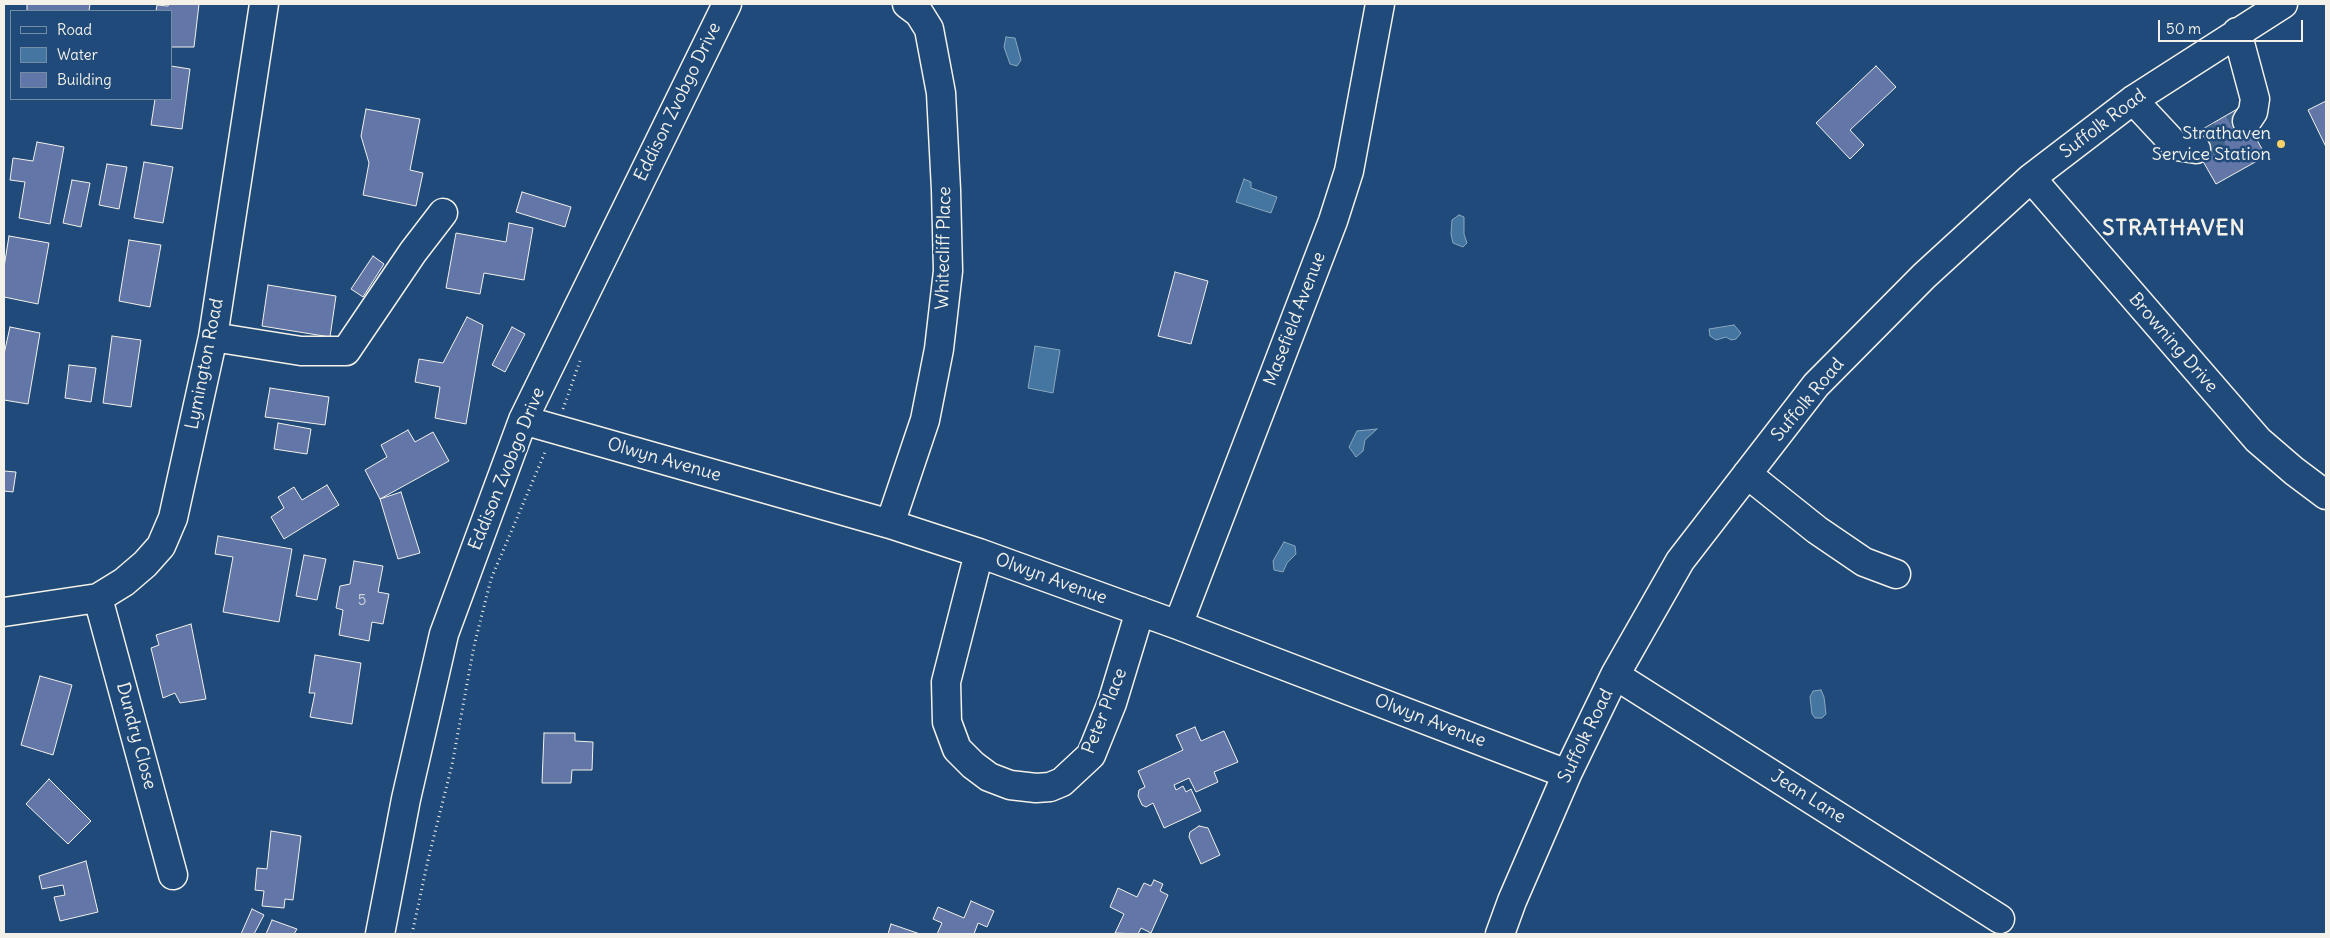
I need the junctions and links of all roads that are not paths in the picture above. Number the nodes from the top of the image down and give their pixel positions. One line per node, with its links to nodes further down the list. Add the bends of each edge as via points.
1 (264, 4): 12 (street, Lymington Road)
2 (727, 4): 13 (street, Eddison Zvobgo Drive)
3 (907, 4): 16 (street, Whitecliff Place, via 919,13 929,29 941,93 948,271 939,350 925,420)
4 (1380, 4): 22 (street, Masefield Avenue, via 1349,171 1333,221)
5 (2283, 4): 6 (street, Suffolk Road)
6 (2238, 32): 7 (street, Suffolk Road); 8 (street, via 2256,99)
7 (2133, 100): 9 (street, via 2176,146); 10 (street, Suffolk Road)
8 (2247, 121)
9 (2196, 149)
10 (2031, 178): 14 (street, Suffolk Road, via 1924,276 1816,385); 15 (street, Browning Drive, via 2258,440)
11 (443, 213): 12 (street, via 412,252 346,351 301,352)
12 (213, 337): 19 (street, Lymington Road, via 173,518 161,546 124,582)
13 (523, 420): 16 (street, Olwyn Avenue); 27 (street, Eddison Zvobgo Drive, via 444,634 406,799)
14 (1747, 474): 18 (street, via 1817,530 1864,562); 23 (street, Suffolk Road, via 1680,562)
15 (2326, 495)
16 (890, 524): 17 (street, Olwyn Avenue)
17 (979, 553): 20 (street, Olwyn Avenue); 20 (street, Peter Place, via 946,682 947,722 957,749 972,765 989,777 1010,785 1050,787 1062,782 1091,755 1112,704)
18 (1896, 574)
19 (98, 598): 21 (street, Lymington Road); 25 (street, Dundry Close)
20 (1140, 611): 22 (street, Olwyn Avenue)
21 (4, 612)
22 (1178, 625): 24 (street, Olwyn Avenue)
23 (1615, 675): 24 (street, Suffolk Road); 26 (street, Jean Lane)
24 (1567, 774): 28 (street, Suffolk Road)
25 (173, 875)
26 (2000, 919)
27 (380, 934)
28 (1500, 934)

